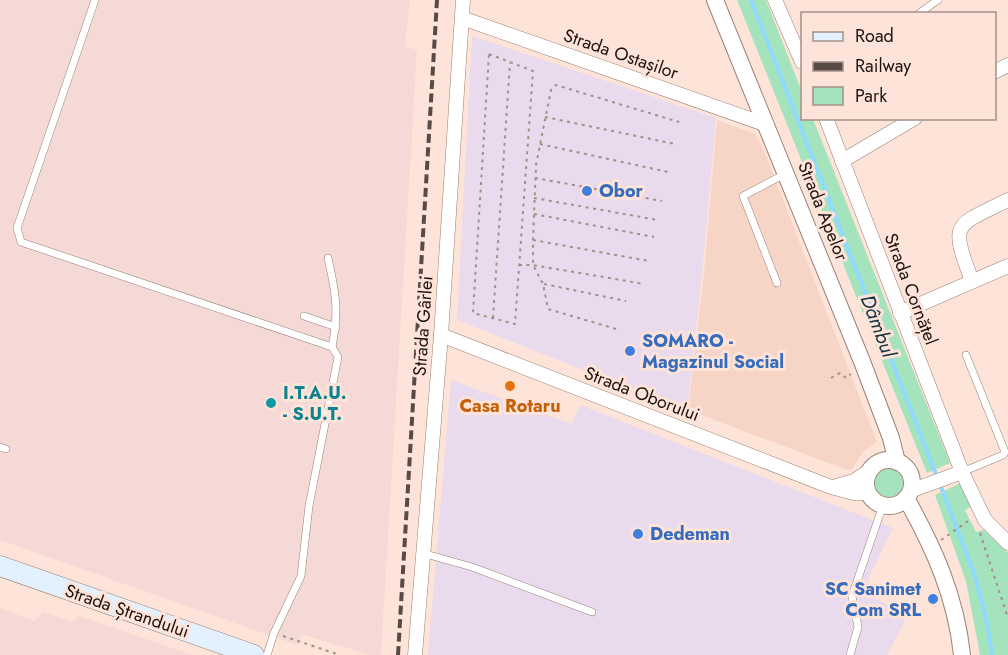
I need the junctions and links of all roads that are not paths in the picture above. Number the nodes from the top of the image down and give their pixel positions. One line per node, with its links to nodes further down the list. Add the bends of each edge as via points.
1 (95, 0): 23 (lane, via 17,228 21,242)
2 (463, 0): 7 (street, Strada Gârlei)
3 (715, 0): 11 (street, Strada Apelor)
4 (938, 0): 6 (lane)
5 (780, 2): 8 (street)
6 (921, 12)
7 (462, 18): 11 (street, Strada Ostașilor); 22 (street, Strada Gârlei)
8 (801, 59)
9 (827, 120): 12 (street, Strada Cornățel)
10 (912, 120): 12 (street)
11 (768, 125): 13 (street, Strada Apelor)
12 (842, 160): 19 (street, Strada Cornățel)
13 (787, 173): 18 (lane, via 744,196); 25 (street, Strada Apelor, via 891,438)
14 (1008, 200): 17 (street, via 963,223 959,230 961,251)
15 (328, 258): 21 (lane, via 337,296)
16 (1008, 266): 17 (street)
17 (972, 281): 19 (street)
18 (777, 283)
19 (900, 313): 26 (street, Strada Cornățel)
20 (304, 316): 21 (lane)
21 (336, 327): 23 (lane)
22 (441, 335): 27 (street, Strada Oborului); 31 (street, Strada Gârlei)
23 (332, 347): 35 (lane, via 338,357 309,506 301,576)
24 (966, 355): 26 (lane, via 1005,452)
25 (882, 465): 27 (street, via 854,482); 28 (street, via 866,486); 29 (street, via 908,471 911,484)
26 (960, 473): 29 (street); 30 (street, Strada Cornățel, via 985,520)
27 (831, 487): 28 (street, Strada Oborului)
28 (868, 493): 29 (street, via 877,503)
29 (904, 497): 37 (lane, via 852,596 858,627); 38 (street, via 943,572 957,619)
30 (1008, 543)
31 (422, 553): 33 (lane, via 472,567); 36 (street, Strada Gârlei)
32 (9, 570): 34 (main road, Strada Ștrandului)
33 (592, 612)
34 (254, 655)
35 (267, 655)
36 (415, 655)
37 (850, 655)
38 (962, 655)

